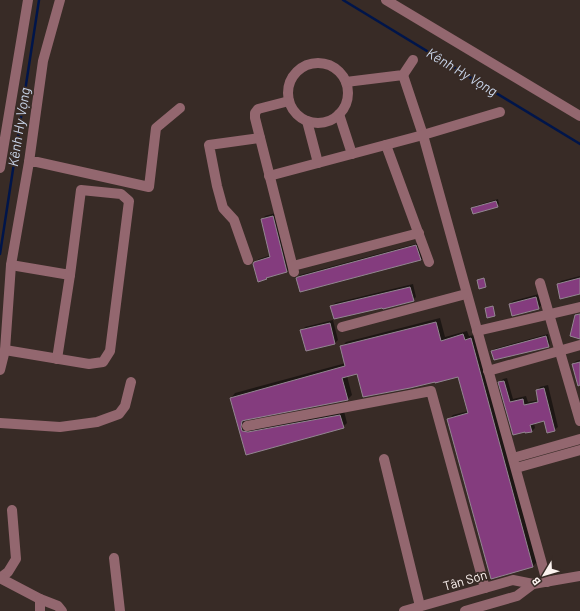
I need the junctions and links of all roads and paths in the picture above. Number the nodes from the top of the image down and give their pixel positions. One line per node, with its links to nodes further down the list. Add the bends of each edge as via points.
1 (28, 0): 19 (street)
2 (60, 0): 17 (street, via 42,62)
3 (386, 0): 11 (street)
4 (413, 60): 5 (street)
5 (403, 75): 6 (street); 13 (street)
6 (346, 82): 7 (street, via 334,66 314,62 296,71 288,88); 10 (street, via 347,102)
7 (289, 101): 12 (street, via 298,116); 14 (street, via 258,109 255,118)
8 (180, 108): 17 (street, via 156,128 149,187)
9 (500, 112): 13 (street)
10 (339, 114): 12 (street, via 326,122); 16 (street)
11 (580, 116)
12 (307, 121): 18 (street)
13 (423, 135): 15 (street); 27 (street)
14 (260, 138): 20 (street); 22 (street, via 209,145 223,208 234,220)
15 (386, 145): 16 (street); 21 (street)
16 (352, 154): 18 (street)
17 (29, 162): 24 (street)
18 (318, 163): 20 (street)
19 (0, 168)
20 (269, 176): 21 (street, via 293,269)
21 (418, 233): 23 (street)
22 (248, 260)
23 (428, 262)
24 (11, 265): 25 (street); 33 (street)
25 (70, 275): 35 (street); 35 (street, via 81,190 121,194 129,201 110,351 103,362 89,364)
26 (540, 283): 29 (street)
27 (466, 294): 30 (street); 31 (street)
28 (580, 307): 29 (street)
29 (549, 314): 31 (street); 34 (street)
30 (342, 327)
31 (476, 331): 37 (street)
32 (580, 345): 34 (street)
33 (4, 350): 35 (street); 36 (street)
34 (560, 351): 37 (street); 39 (street)
35 (57, 359)
36 (0, 370)
37 (488, 371): 45 (street)
38 (131, 382): 41 (street, via 125,406 119,414 98,422 60,427)
39 (576, 391): 40 (street)
40 (580, 421)
41 (0, 423)
42 (247, 426): 54 (street, via 431,391)
43 (580, 439): 45 (street)
44 (580, 450): 47 (street)
45 (513, 458): 47 (street)
46 (384, 459): 56 (street)
47 (516, 468): 52 (street)
48 (12, 510): 51 (street, via 16,559 8,572)
49 (114, 558): 59 (street)
50 (580, 576): 52 (street, Tân Sơn)
51 (0, 578): 55 (street)
52 (547, 582): 53 (street, Tân Sơn)
53 (533, 584): 54 (street, Tân Sơn, via 513,580); 61 (street, Tân Sơn, via 517,596)
54 (484, 588): 56 (street, Tân Sơn)
55 (40, 599): 57 (street); 58 (street, via 58,606)
56 (420, 606): 60 (street, Tân Sơn)
57 (40, 611)
58 (62, 611)
59 (120, 611)
60 (404, 611)
61 (465, 611)

